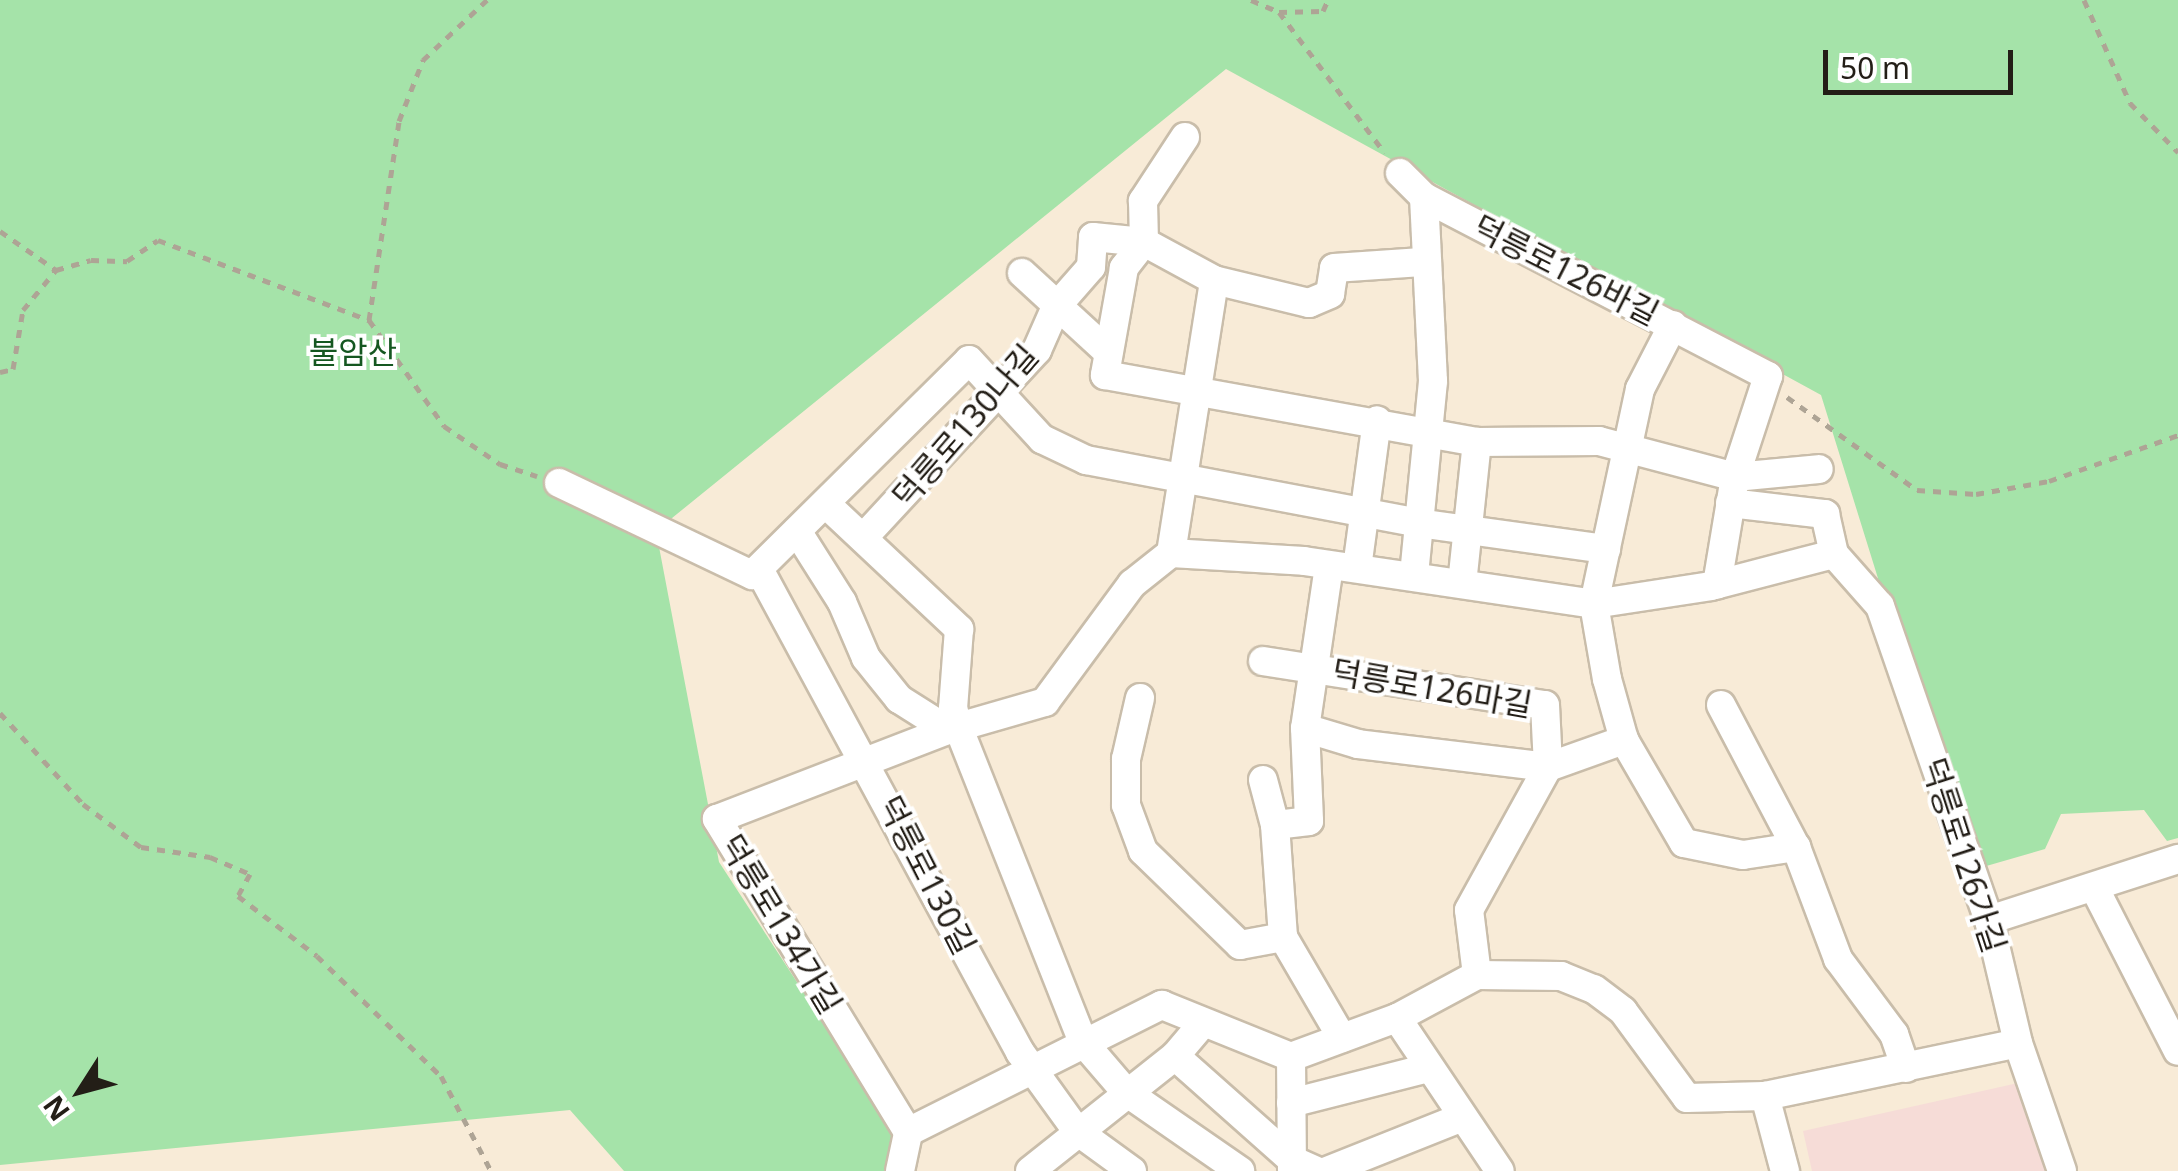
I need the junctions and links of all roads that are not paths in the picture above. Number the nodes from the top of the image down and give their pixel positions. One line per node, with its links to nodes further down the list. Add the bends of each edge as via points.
1 (1185, 137): 4 (street, via 1143,200)
2 (1400, 173): 3 (street, 덕릉로126바길)
3 (1424, 197): 5 (street); 9 (street, 덕릉로126바길)
4 (1144, 242): 7 (street); 8 (street, 덕릉로130나길, via 1094,237 1091,267); 10 (street, via 1124,268)
5 (1422, 262): 7 (street, via 1334,268 1330,294 1310,303); 14 (street)
6 (1022, 274): 8 (street, 덕릉로130나길)
7 (1214, 280): 12 (street)
8 (1056, 307): 10 (street); 11 (street, 덕릉로130나길, via 1036,350)
9 (1673, 325): 16 (street, 덕릉로126바길, via 1640,390); 20 (street, via 1768,376)
10 (1108, 352): 12 (street, via 1105,376)
11 (1000, 387): 18 (street, via 1042,439 1086,460); 21 (street, 덕릉로130나길, via 969,360); 26 (street, 덕릉로130나길)
12 (1199, 392): 13 (street); 18 (street)
13 (1377, 420): 14 (street); 22 (street)
14 (1431, 433): 15 (street); 23 (street)
15 (1477, 442): 16 (street, via 1570,440); 24 (street)
16 (1625, 449): 20 (street, 덕릉로126가길, via 1684,463); 27 (street, 덕릉로126바길)
17 (1819, 469): 20 (street, 덕릉로126가길)
18 (1184, 482): 22 (street); 28 (street)
19 (559, 484): 32 (street, via 752,576)
20 (1733, 490): 29 (street, 덕릉로126가길, via 1825,514); 35 (street)
21 (826, 504): 25 (street, 덕릉로130나길); 26 (street)
22 (1365, 508): 23 (street); 31 (street)
23 (1418, 523): 24 (street); 33 (street)
24 (1470, 529): 27 (street, via 1561,536); 34 (street)
25 (797, 531): 32 (street, 덕릉로130나길); 42 (street, via 842,602 866,658 898,699)
26 (864, 538): 42 (street, via 959,629)
27 (1606, 549): 36 (street, 덕릉로126바길)
28 (1171, 552): 30 (street); 42 (street, 덕릉로130길, via 1132,584 1046,702)
29 (1834, 554): 35 (street); 51 (street, 덕릉로126가길, via 1880,606)
30 (1328, 566): 31 (street); 38 (street, 덕릉로126마길)
31 (1358, 568): 33 (street)
32 (760, 571): 44 (street)
33 (1414, 576): 34 (street)
34 (1462, 584): 36 (street)
35 (1717, 585): 36 (street)
36 (1594, 604): 43 (street)
37 (1263, 661): 38 (street, 덕릉로126마길)
38 (1312, 667): 41 (street, 덕릉로126마길); 45 (street, 덕릉로126마길, via 1545,705)
39 (1140, 698): 52 (street, via 1126,759 1126,805 1143,851 1240,944)
40 (1721, 705): 48 (street)
41 (1304, 728): 45 (street, 덕릉로126마길, via 1358,744); 47 (street, 덕릉로126마길, via 1309,820)
42 (954, 730): 44 (street, 덕릉로130길); 57 (street)
43 (1624, 740): 45 (street); 48 (street, via 1684,842 1743,854)
44 (868, 762): 64 (street, 덕릉로130길); 70 (street, 덕릉로134가길, via 717,820)
45 (1548, 768): 53 (street, via 1469,910)
46 (1263, 780): 47 (street)
47 (1274, 825): 52 (street)
48 (1796, 847): 63 (street, via 1838,959 1894,1034)
49 (2178, 859): 50 (street)
50 (2094, 887): 51 (street); 59 (street)
51 (1989, 920): 58 (street, 덕릉로126가길)
52 (1282, 937): 56 (street)
53 (1477, 975): 54 (street); 66 (street, via 1561,976 1594,989 1623,1011 1686,1098)
54 (1397, 1018): 56 (street); 62 (street)
55 (1202, 1024): 57 (street, via 1162,1005); 60 (street); 61 (street)
56 (1342, 1038): 61 (street)
57 (1083, 1042): 64 (street); 65 (street)
58 (2018, 1043): 63 (street); 79 (street, 덕릉로126가길)
59 (2178, 1050)
60 (1175, 1056): 65 (street); 71 (street)
61 (1291, 1057): 67 (street)
62 (1428, 1068): 67 (street); 68 (street)
63 (1906, 1068): 66 (street)
64 (1032, 1073): 69 (street, 덕릉로130길); 70 (street)
65 (1126, 1092): 69 (street); 75 (street)
66 (1764, 1096): 78 (street)
67 (1291, 1103): 71 (street)
68 (1463, 1117): 76 (street); 77 (street)
69 (1078, 1131): 73 (street); 74 (street, 덕릉로130길)
70 (908, 1132): 72 (street)
71 (1300, 1167)
72 (900, 1171)
73 (1030, 1171)
74 (1132, 1171)
75 (1240, 1171)
76 (1328, 1171)
77 (1500, 1171)
78 (1785, 1171)
79 (2062, 1171)

